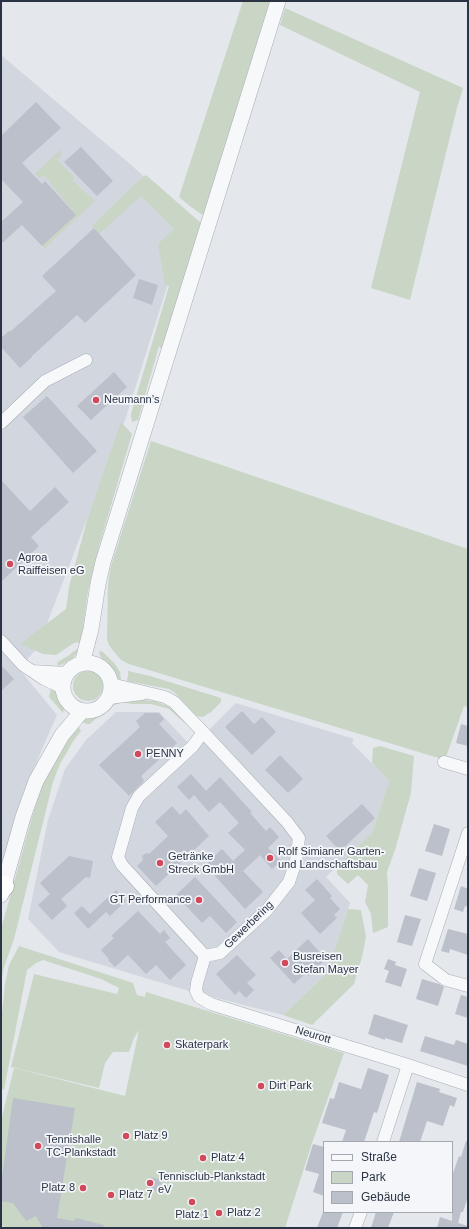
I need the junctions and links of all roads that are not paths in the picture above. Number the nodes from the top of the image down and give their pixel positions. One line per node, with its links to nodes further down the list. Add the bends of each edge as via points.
1 (278, 1): 5 (street, via 102,562 91,629)
2 (86, 360): 3 (street, via 45,381)
3 (1, 423)
4 (1, 641): 6 (street, via 32,671)
5 (89, 664): 6 (street, via 76,666); 7 (street, via 106,673)
6 (65, 680): 8 (street, via 64,696)
7 (110, 691): 9 (street, via 104,705 90,711); 10 (street, via 149,693 165,697 174,702)
8 (68, 703): 9 (street); 11 (street)
9 (82, 711): 11 (street)
10 (203, 732): 16 (street, via 193,746 139,796 132,808 118,857 122,865); 16 (street, Gewerbering, via 299,838 290,882 267,910 220,953)
11 (62, 734): 15 (street, via 36,781)
12 (444, 762): 13 (street)
13 (468, 769)
14 (468, 833): 17 (street, via 425,964 446,980)
15 (2, 890)
16 (205, 956): 18 (street, Neurott, via 196,991 199,997 211,1004)
17 (468, 986)
18 (408, 1065): 19 (street, Neurott); 20 (street)
19 (468, 1085)
20 (383, 1141)
21 (360, 1213): 22 (street)
22 (355, 1228)

